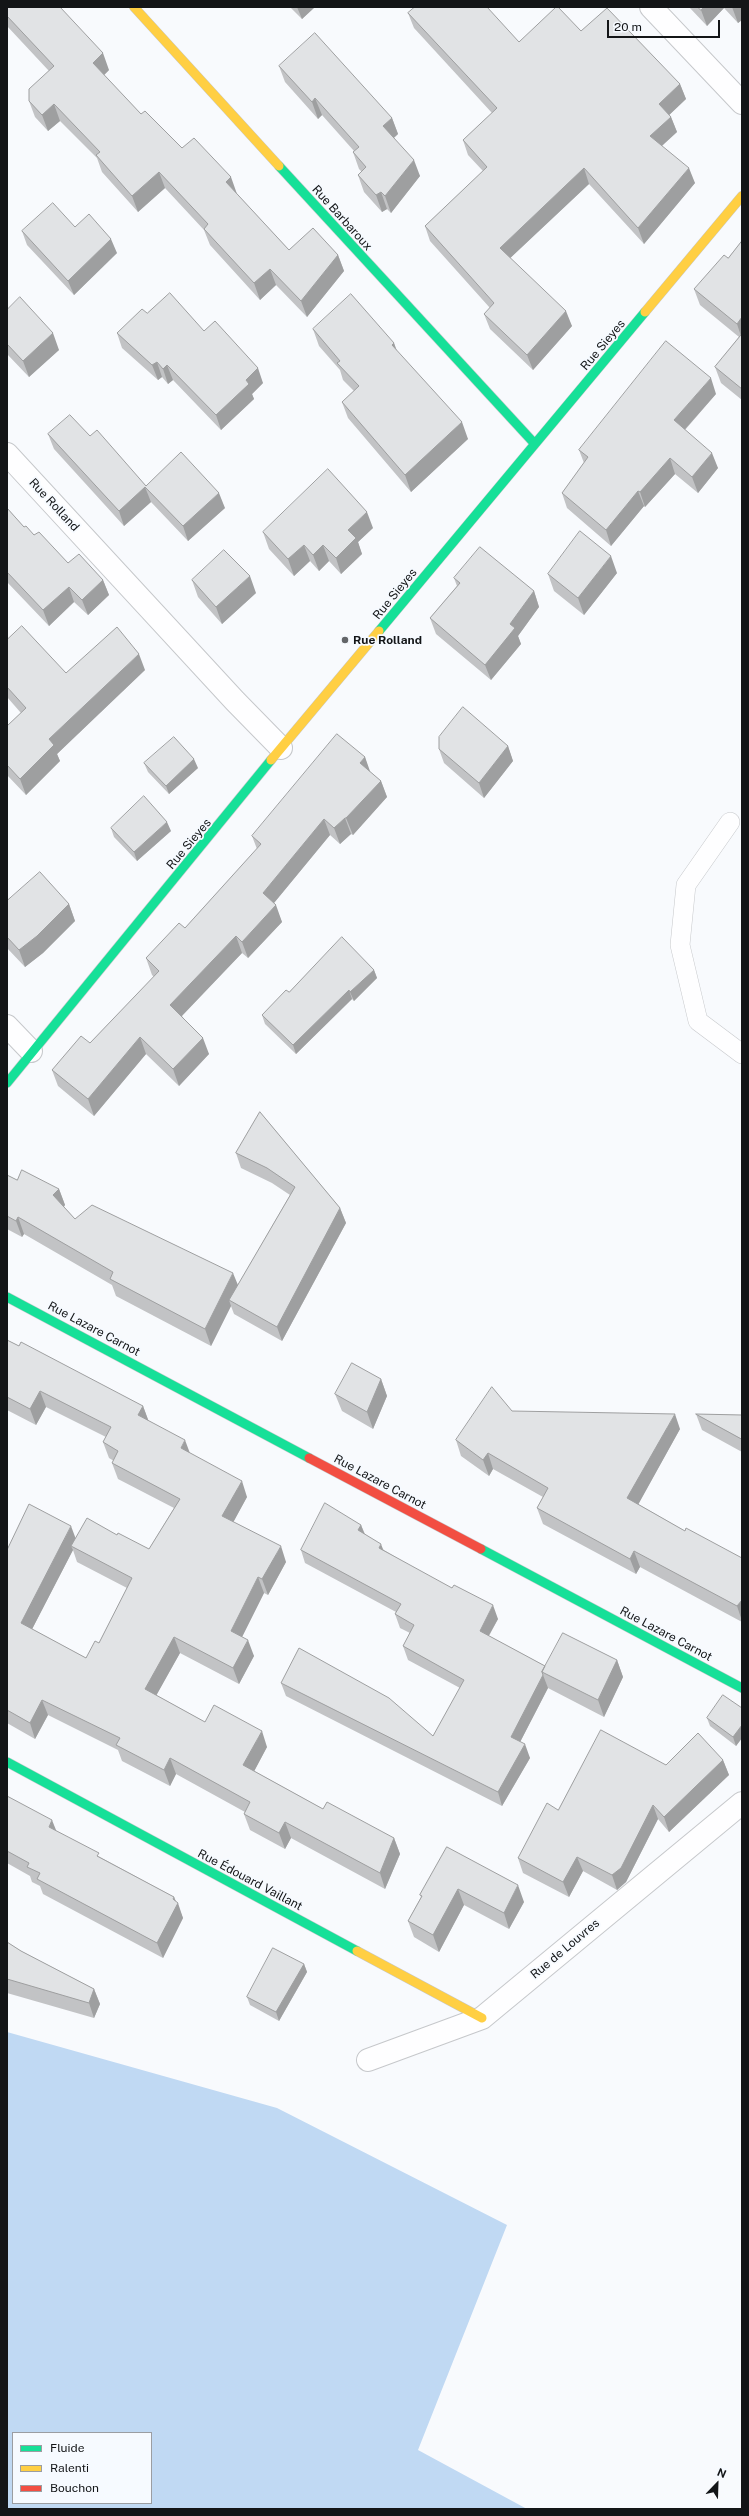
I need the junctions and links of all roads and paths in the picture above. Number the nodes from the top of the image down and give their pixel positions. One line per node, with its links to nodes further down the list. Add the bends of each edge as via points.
1 (134, 7): 5 (street, Rue Barbaroux)
2 (651, 7): 3 (street)
3 (742, 103)
4 (742, 196): 5 (street, Rue Sieyes)
5 (534, 443): 7 (street, Rue Sieyes)
6 (7, 454): 7 (street, Rue Rolland)
7 (281, 748): 10 (street, Rue Sieyes, via 222,823)
8 (730, 822): 11 (lane, via 686,885 680,945 698,1021)
9 (7, 1026): 10 (street)
10 (31, 1051): 12 (street, Rue Sieyes)
11 (742, 1054)
12 (7, 1083)
13 (7, 1297): 14 (street, Rue Lazare Carnot)
14 (742, 1688)
15 (7, 1762): 17 (street, Rue Édouard Vaillant)
16 (742, 1803): 17 (street, Rue de Louvres)
17 (482, 2018): 18 (street, Rue de Louvres)
18 (368, 2060)

